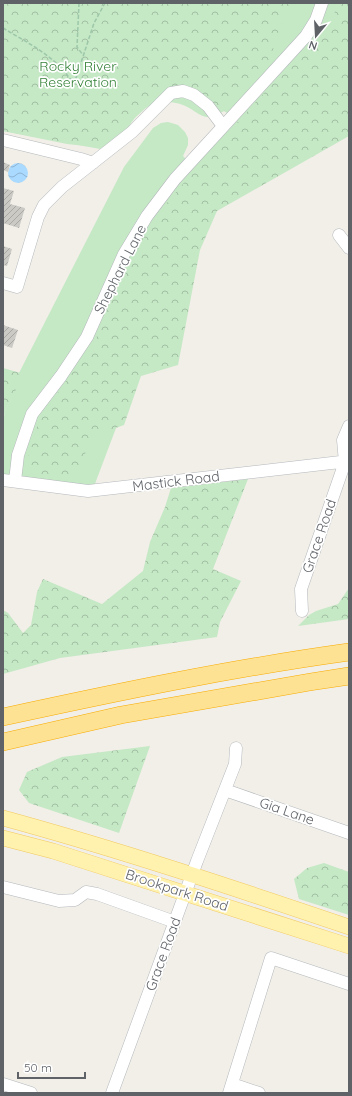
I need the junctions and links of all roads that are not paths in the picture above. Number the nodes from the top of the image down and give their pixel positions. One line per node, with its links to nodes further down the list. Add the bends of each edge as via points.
1 (322, 3): 2 (street, Shephard Lane, via 316,20 306,36)
2 (223, 126): 4 (street, via 208,106 194,95 183,91 171,93 132,132); 10 (street, Shephard Lane, via 174,179 147,216 128,248 87,337 32,414)
3 (3, 140): 4 (street)
4 (93, 163): 7 (street, via 44,204 33,231 17,288)
5 (339, 235): 6 (street)
6 (349, 248)
7 (3, 283)
8 (349, 426): 9 (street, via 344,440)
9 (347, 461): 10 (street, Mastick Road, via 88,491); 11 (street, Grace Road, via 301,589)
10 (9, 481)
11 (302, 611)
12 (349, 652): 14 (highway, via 302,658 129,690)
13 (349, 676): 15 (highway, via 121,715)
14 (3, 717)
15 (3, 742)
16 (236, 748): 17 (street, Grace Road, via 235,764)
17 (225, 790): 19 (street, Gia Lane); 21 (street, Grace Road)
18 (3, 818): 21 (main road, Brookpark Road)
19 (349, 833)
20 (3, 838): 23 (main road, Brookpark Road, via 53,850)
21 (192, 874): 23 (street, Grace Road); 25 (main road, Brookpark Road)
22 (3, 886): 24 (street, via 59,902 75,900 86,892 97,894)
23 (186, 893): 24 (street, Grace Road); 26 (main road, Brookpark Road)
24 (175, 922): 31 (street, Grace Road)
25 (349, 926)
26 (349, 946)
27 (349, 984): 29 (street, via 271,958)
28 (3, 1084): 30 (street)
29 (230, 1088): 32 (street)
30 (31, 1093)
31 (112, 1093)
32 (259, 1093)

